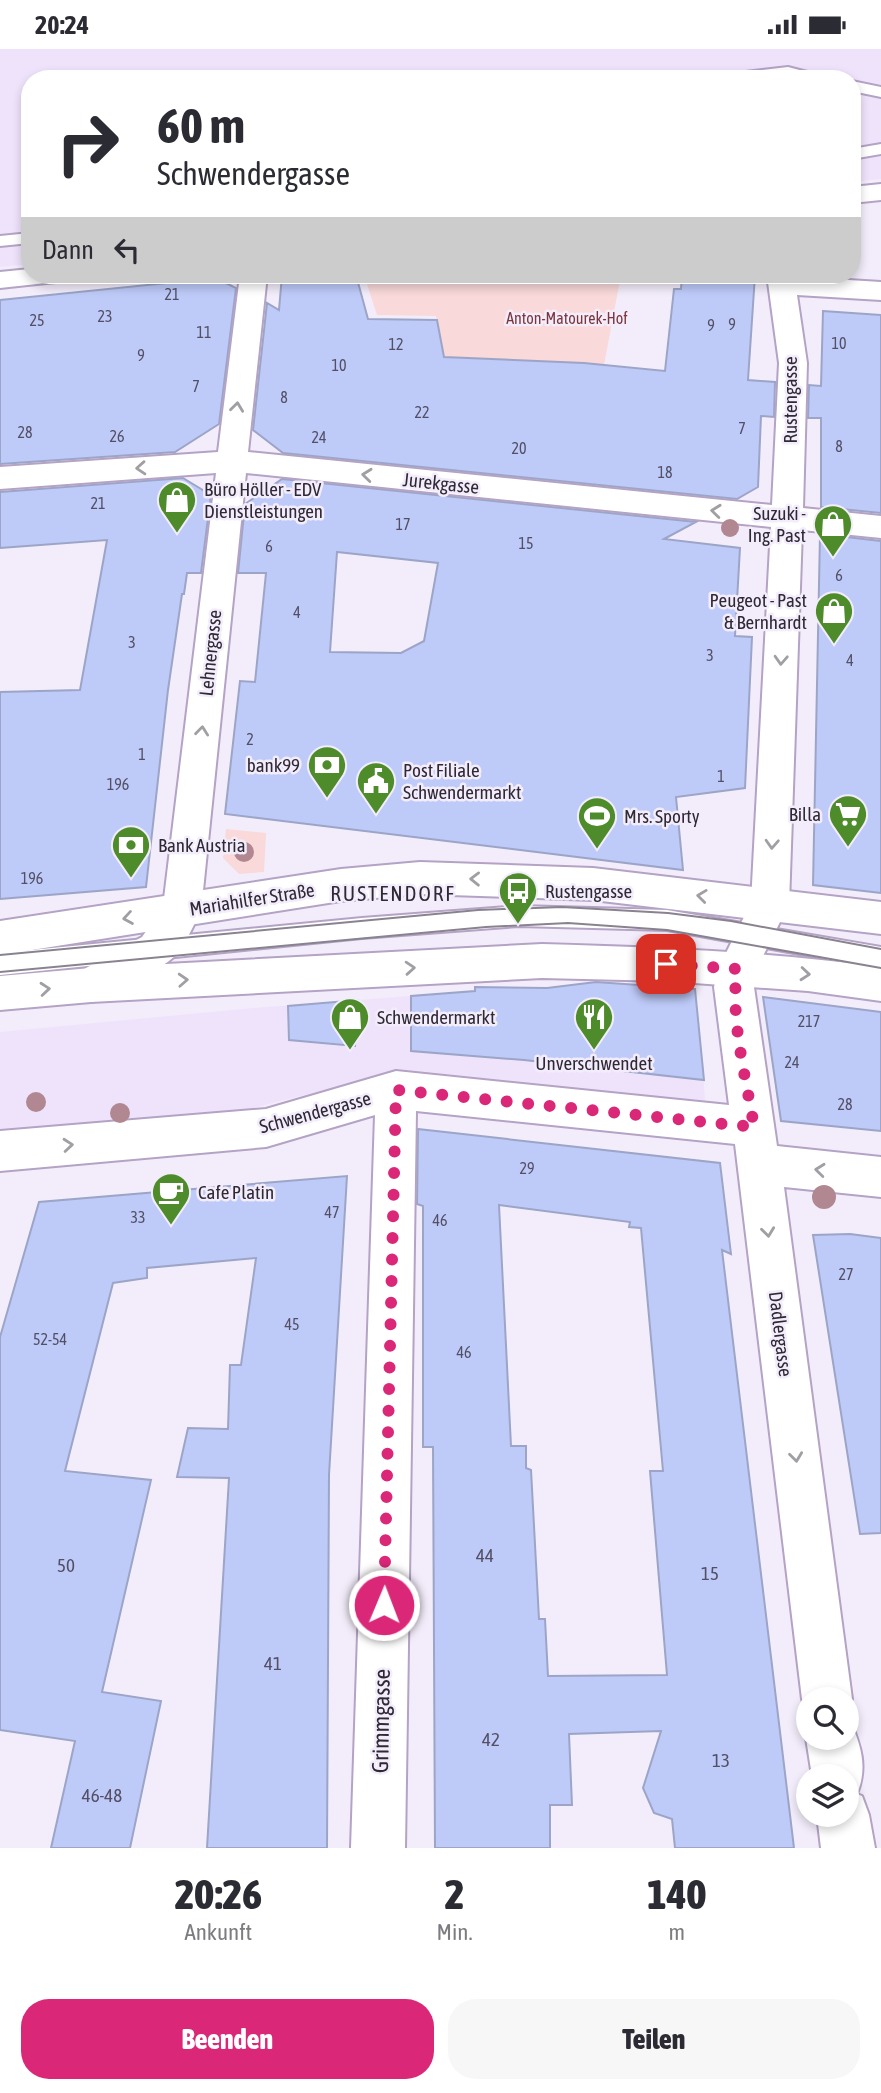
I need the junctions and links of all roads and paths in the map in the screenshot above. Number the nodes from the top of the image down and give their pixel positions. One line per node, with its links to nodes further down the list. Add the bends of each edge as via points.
1 (861, 88): 2 (lane)
2 (881, 92)
3 (881, 149): 4 (lane)
4 (861, 152)
5 (881, 192): 6 (street)
6 (861, 194)
7 (21, 240): 8 (lane)
8 (0, 241)
9 (21, 278): 10 (street)
10 (0, 280)
11 (252, 284): 15 (street, Lehnergasse, one-way to 11)
12 (782, 284): 17 (street, Rustengasse, via 793,363)
13 (817, 284): 14 (street)
14 (881, 291)
15 (231, 461): 16 (street, Jurekgasse, one-way to 16); 17 (street, Jurekgasse, one-way to 15); 19 (street, Lehnergasse, one-way to 15)
16 (0, 478)
17 (788, 518): 18 (street, Jurekgasse); 21 (street, Rustengasse, one-way to 21)
18 (881, 527)
19 (182, 910): 21 (street, Mariahilfer Straße, one-way to 19, via 593,884 420,878 341,885); 22 (street, Mariahilfer Straße, one-way to 22); 23 (street, Lehnergasse)
20 (881, 918): 21 (street, Mariahilfer Straße)
21 (762, 919): 23 (lane, via 519,916); 24 (lane); 26 (street)
22 (0, 937)
23 (156, 949): 25 (lane); 28 (street, Lehnergasse)
24 (881, 958)
25 (0, 964)
26 (737, 969): 27 (street, one-way to 27); 28 (street, one-way to 26, via 542,961); 31 (street, Dadlergasse, via 737,1022)
27 (881, 984)
28 (91, 985): 29 (street, one-way to 28)
29 (0, 993)
30 (396, 1090): 31 (street, Schwendergasse); 32 (street, Schwendergasse, one-way to 30, via 266,1128); 36 (street, Grimmgasse)
31 (757, 1145): 33 (street, Schwendergasse, one-way to 31); 34 (street, Dadlergasse, one-way to 34)
32 (0, 1151)
33 (881, 1177)
34 (825, 1687)
35 (845, 1827): 37 (street)
36 (378, 1848)
37 (848, 1848)

